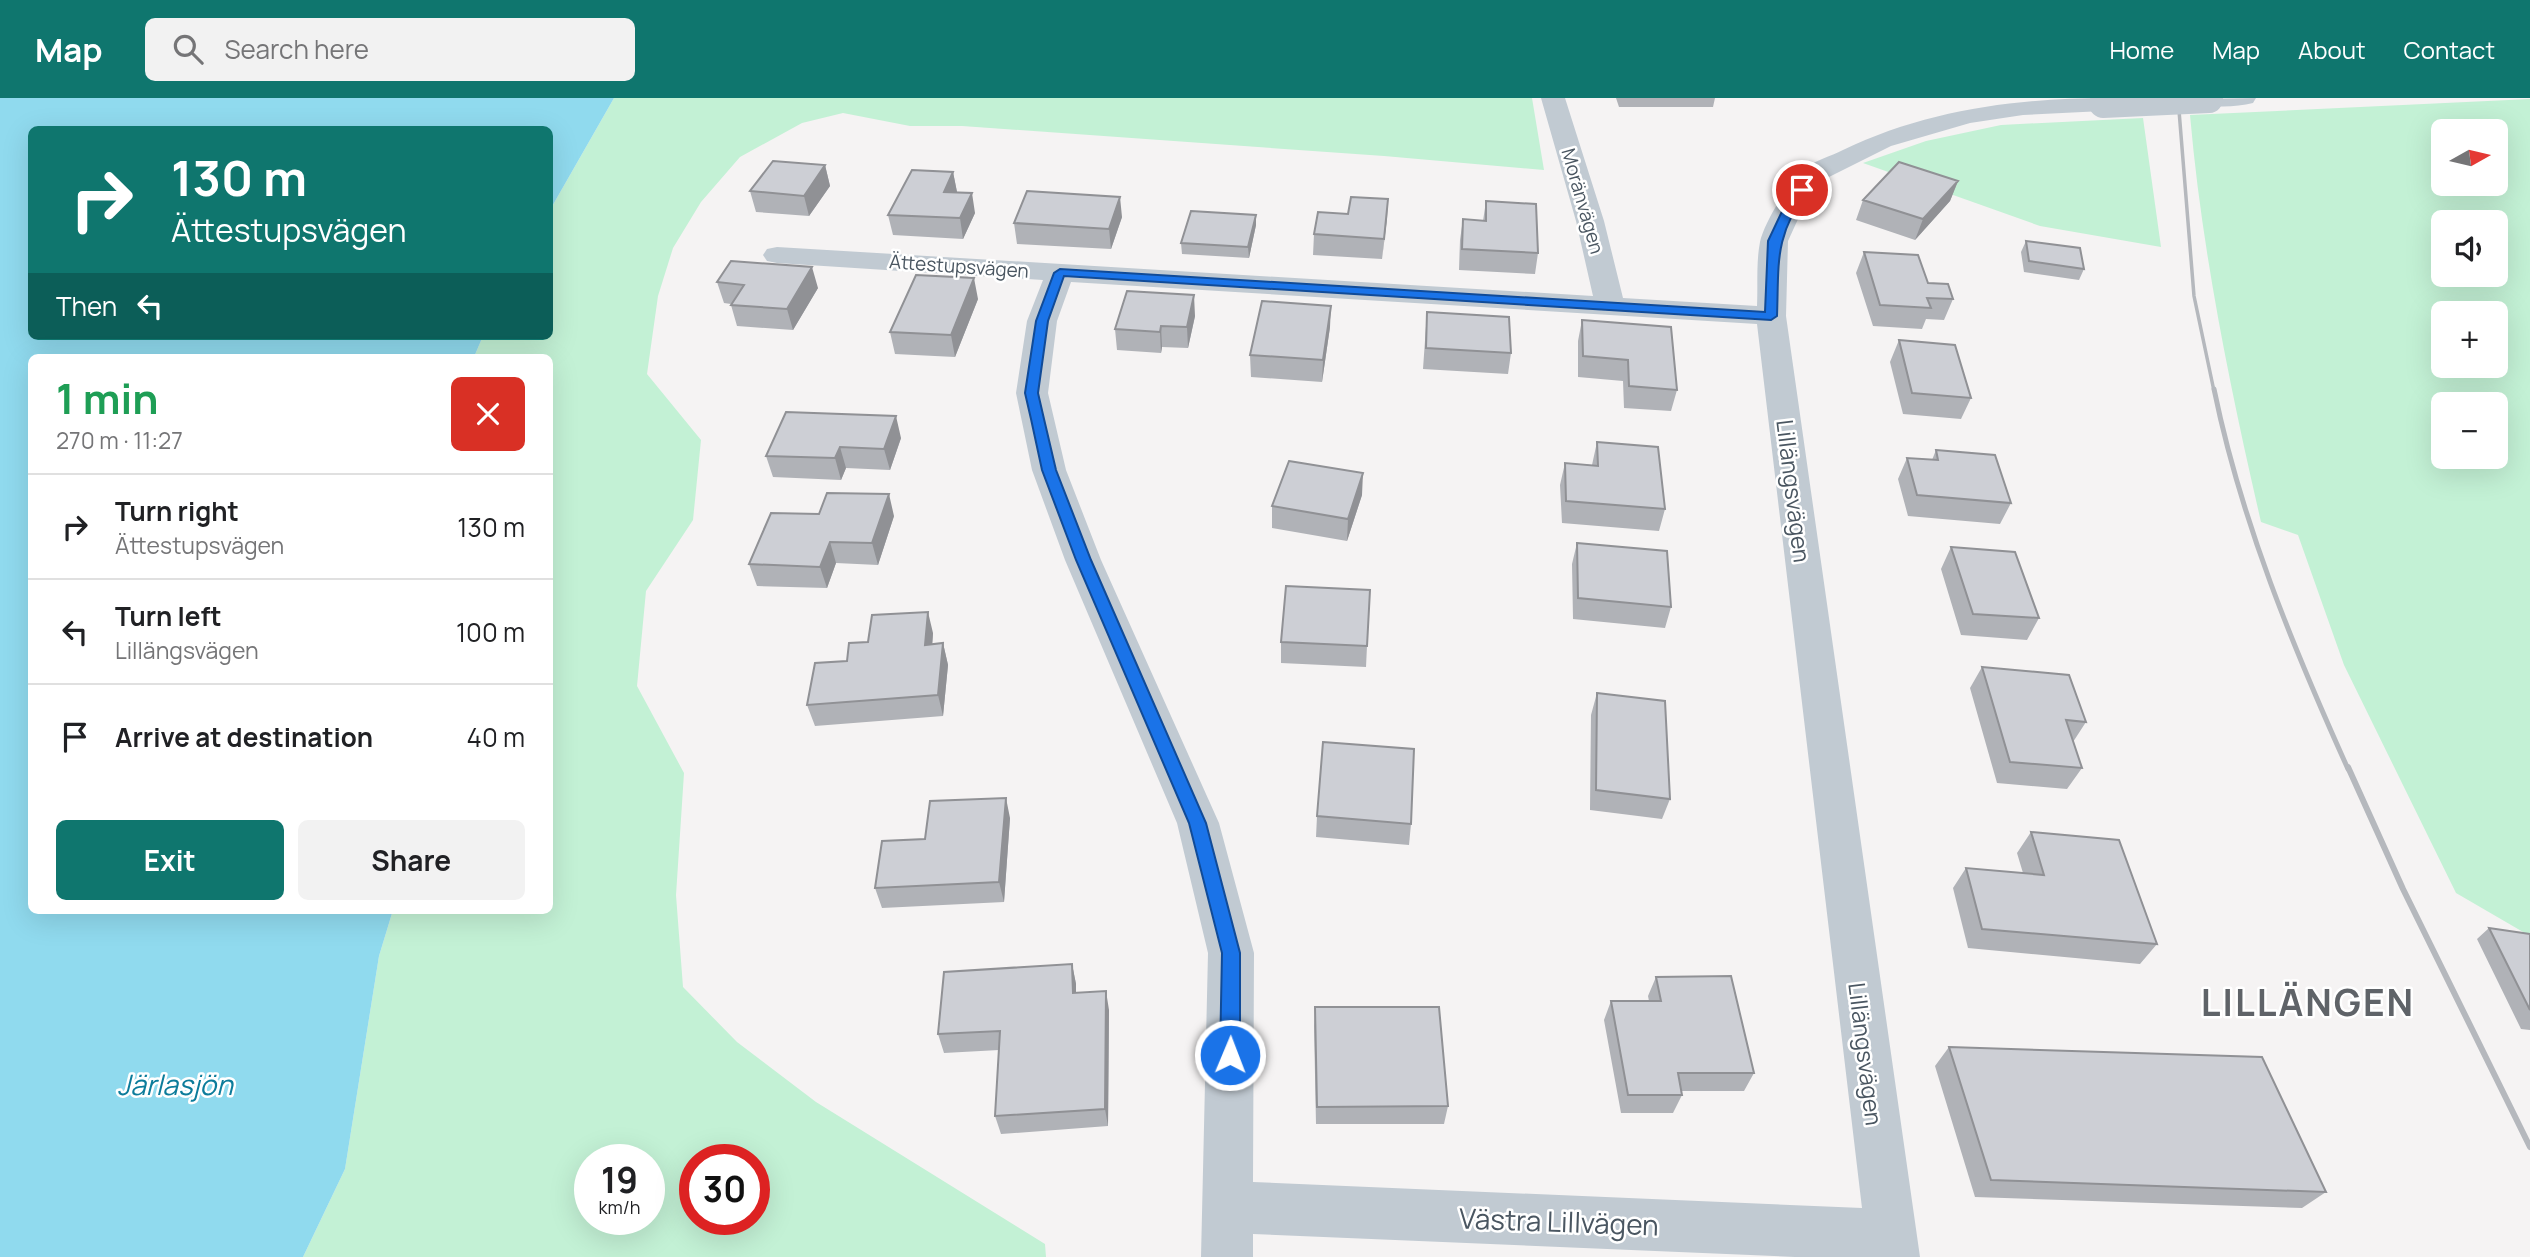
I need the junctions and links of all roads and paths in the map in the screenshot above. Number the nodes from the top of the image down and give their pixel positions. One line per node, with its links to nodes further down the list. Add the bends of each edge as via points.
1 (1553, 98): 7 (street, Moränvägen)
2 (2244, 98): 3 (street, Lillängsvägen)
3 (2209, 99): 4 (street, Lillängsvägen, bridge)
4 (2017, 103): 8 (street, Lillängsvägen, via 1882,141 1814,174 1791,205 1774,241)
5 (777, 255): 6 (street, Ättestupsvägen)
6 (1060, 273): 7 (street, Ättestupsvägen); 9 (street, via 1042,321 1032,393 1049,470 1083,560 1198,823 1231,953)
7 (1610, 306): 8 (street, Ättestupsvägen)
8 (1771, 316): 10 (street, Lillängsvägen)
9 (1227, 1235): 10 (street, Västra Lillvägen)
10 (1892, 1246)

